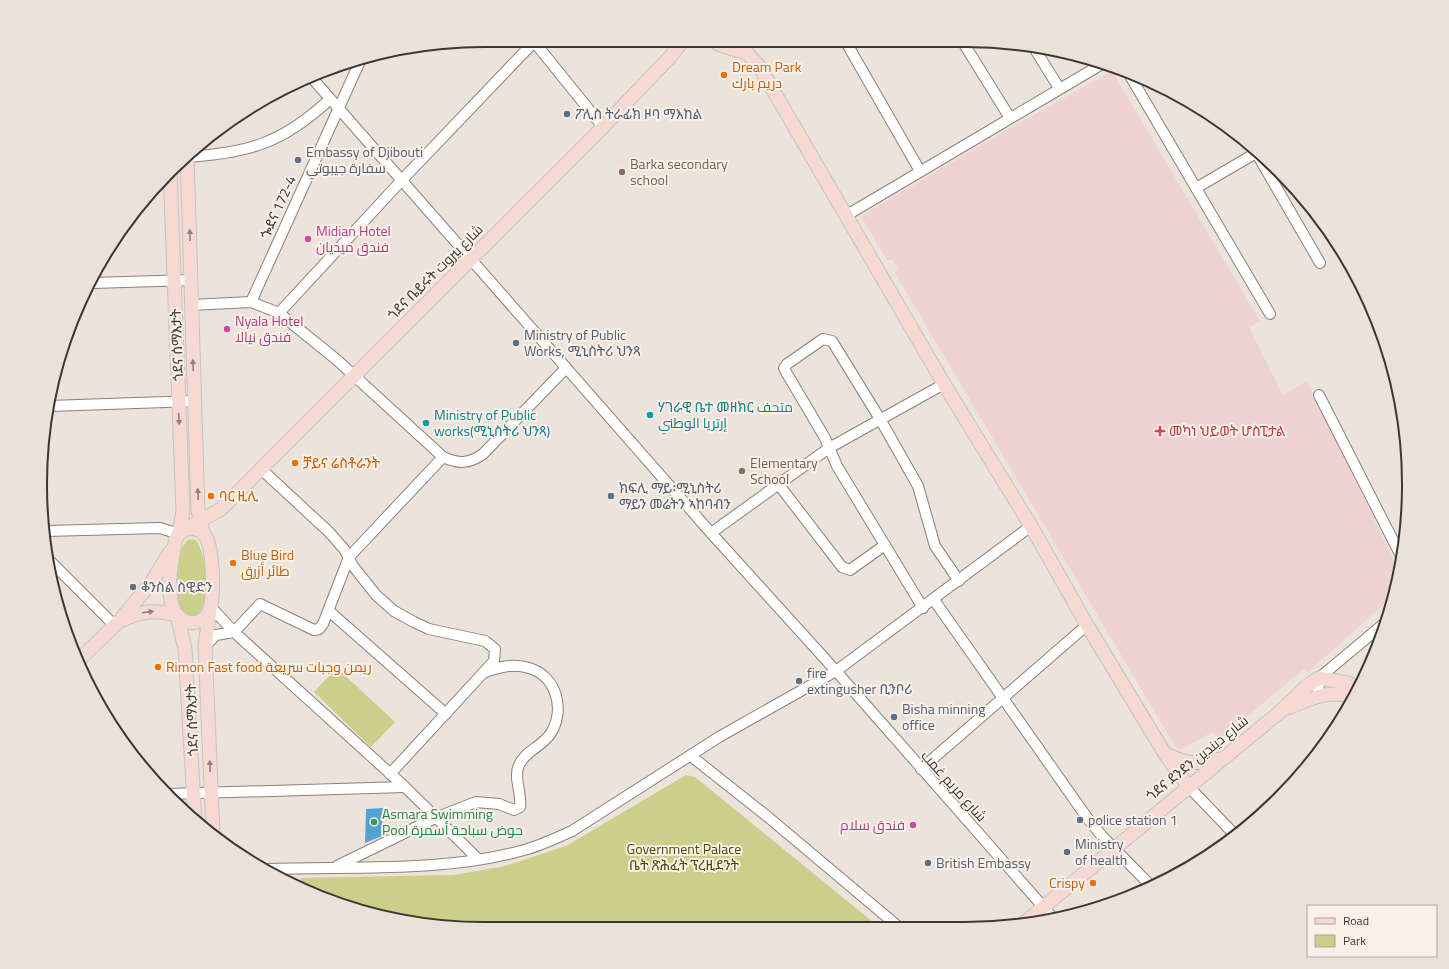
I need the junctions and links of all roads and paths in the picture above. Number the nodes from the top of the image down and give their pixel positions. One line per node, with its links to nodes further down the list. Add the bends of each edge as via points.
1 (529, 47): 26 (street)
2 (538, 47): 19 (street)
3 (678, 47): 10 (main road)
4 (686, 47): 10 (main road)
5 (737, 47): 8 (main road)
6 (849, 47): 24 (street)
7 (966, 47): 18 (street)
8 (750, 49): 28 (main road)
9 (1038, 53): 15 (street)
10 (670, 58): 19 (main road, ጎደና ቤይሩት شارع بيروت)
11 (358, 66): 17 (street, ጐደና 172-4)
12 (1096, 67): 15 (street)
13 (1133, 80): 27 (street)
14 (315, 81): 16 (street, شارع مريم غمب)
15 (1060, 88): 18 (street)
16 (330, 99): 17 (street, شارع مريم غمب); 21 (street, via 305,121 259,146 234,153)
17 (338, 108): 26 (street, شارع مريم غمب); 34 (street, ጐደና 172-4)
18 (1010, 118): 24 (street)
19 (604, 127): 29 (main road, ጎደና ቤይሩት شارع بيروت)
20 (1250, 153): 27 (street)
21 (196, 156)
22 (187, 164): 32 (main road, ጎደና ሰማእታት, one-way to 22)
23 (1264, 166): 30 (street)
24 (920, 171): 28 (street)
25 (170, 180): 31 (main road, ጎደና ሰማእታት)
26 (401, 181): 29 (street, شارع مريم غمب); 36 (street)
27 (1196, 188): 37 (street)
28 (847, 215): 40 (main road)
29 (471, 258): 38 (street, شارع مريم غمب); 39 (main road, ጎደና ቤይሩት شارع بيروت)
30 (1320, 263)
31 (175, 280): 32 (street); 33 (street); 43 (main road, ጎደና ሰማእታት)
32 (191, 280): 35 (main road, ጎደና ሰማእታት)
33 (97, 283)
34 (250, 302): 35 (street); 36 (street)
35 (191, 305): 42 (main road, ጎደና ሰማእታት, one-way to 35)
36 (279, 312): 39 (street)
37 (1270, 314)
38 (566, 368): 47 (street, via 483,454 469,462 461,463); 54 (street, شارع مريم غمب)
39 (354, 376): 47 (street); 48 (main road, ጎደና ቤይሩት شارع بيروت)
40 (944, 384): 45 (street); 51 (main road)
41 (1319, 395): 57 (street)
42 (195, 401): 43 (street); 53 (main road, ጎደና ሰማእታት, one-way to 42, via 198,510)
43 (178, 402): 44 (street); 55 (main road, ጎደና ሰማእታት, one-way to 55, via 183,511)
44 (54, 406)
45 (880, 419): 46 (street); 46 (street, via 832,341 823,340 786,364 784,368); 60 (street, via 918,486 935,546)
46 (829, 448): 49 (street); 56 (street, via 837,466)
47 (443, 457): 58 (street)
48 (261, 469): 50 (main road, ጎደና ቤይሩት شارع بيروت); 58 (street, via 329,532)
49 (779, 485): 54 (street); 56 (street, via 842,567 850,570)
50 (221, 509): 53 (main road); 53 (main road)
51 (1031, 526): 60 (street); 67 (main road)
52 (50, 530): 55 (street, via 160,528)
53 (204, 533): 55 (main road, via 194,528); 62 (main road, ጎደና ሰማእታት, via 212,569)
54 (711, 533): 73 (street, شارع مريم غمب)
55 (181, 535): 65 (main road, ጎደና ሰማእታት, via 169,577 170,594); 66 (main road, via 151,583)
56 (885, 545): 63 (street)
57 (1397, 548)
58 (348, 557): 64 (street); 74 (street, via 376,595 394,611 430,629 491,644 495,650 494,661)
59 (54, 565): 66 (street)
60 (959, 580): 61 (street)
61 (934, 600): 63 (street); 79 (street)
62 (211, 607): 65 (main road, via 204,618 196,622 184,621); 69 (street); 70 (main road, ጎደና ሰማእታት)
63 (923, 608): 73 (street)
64 (329, 611): 69 (street, via 319,629 314,630 260,604); 81 (street)
65 (177, 615): 66 (main road, one-way to 65, via 144,611); 89 (main road, ጎደና ሰማእታት, via 185,649)
66 (117, 623): 71 (main road)
67 (1087, 625): 79 (street); 82 (main road)
68 (1377, 629): 72 (street)
69 (234, 632): 70 (street, via 216,635); 86 (street)
70 (206, 646): 91 (main road, ጎደና ሰማእታት, one-way to 70)
71 (83, 657)
72 (1334, 666): 75 (street); 76 (street)
73 (836, 671): 83 (street, via 743,723); 85 (street, شارع مريم غمب)
74 (484, 672): 81 (street); 93 (street, via 515,666 530,668 544,676 554,687 558,702 557,716 551,732 543,743 523,757 518,766 521,804 518,809 491,802 476,802)
75 (1319, 678): 76 (main road); 78 (street); 80 (main road, ጎደና ደንደን شارع ديندين)
76 (1334, 680): 77 (main road); 78 (street)
77 (1352, 686)
78 (1336, 695): 80 (main road, ጎደና ደንደን شارع ديندين)
79 (1003, 699): 85 (street); 96 (street, via 1088,819)
80 (1281, 711): 84 (main road, ጎደና ደንደን شارع ديندين)
81 (446, 714): 86 (street)
82 (1165, 754): 84 (main road, via 1198,764); 87 (main road)
83 (691, 756): 97 (street, via 572,831 524,850); 104 (street)
84 (1222, 759): 87 (main road, ጎደና ደንደን شارع ديندين)
85 (921, 769): 101 (street, شارع مريم غمب)
86 (390, 774): 88 (street)
87 (1188, 786): 95 (street); 96 (main road, ጎደና ደንደን شارع ديندين)
88 (405, 787): 91 (street); 93 (street)
89 (195, 792): 90 (street); 91 (street); 92 (main road, ጎደና ሰማእታት)
90 (174, 793)
91 (211, 793): 94 (main road, ጎደና ሰማእታት)
92 (196, 813)
93 (435, 818): 97 (street); 98 (street)
94 (213, 827)
95 (1232, 831)
96 (1113, 847): 100 (street); 101 (main road, ጎደና ደንደን شارع ديندين)
97 (478, 859): 98 (street, via 429,866)
98 (335, 867): 99 (street)
99 (278, 870)
100 (1147, 882)
101 (1043, 906): 102 (street, شارع مريم غمب); 103 (main road, ጎደና ደንደን شارع ديندين)
102 (1050, 914)
103 (1031, 917)
104 (893, 922)

